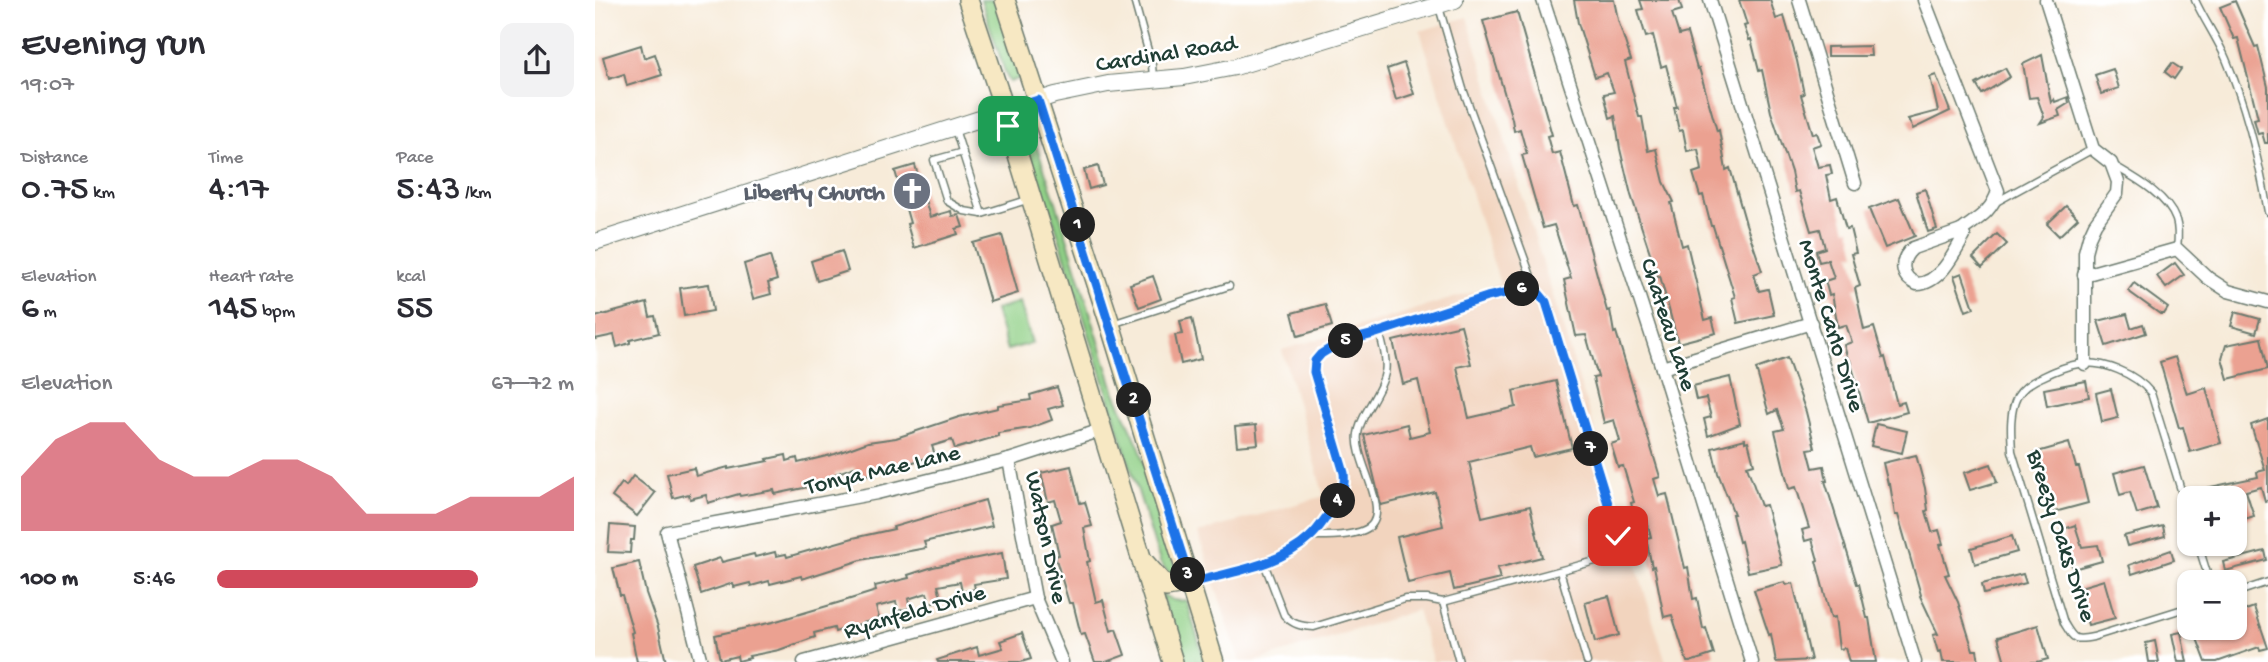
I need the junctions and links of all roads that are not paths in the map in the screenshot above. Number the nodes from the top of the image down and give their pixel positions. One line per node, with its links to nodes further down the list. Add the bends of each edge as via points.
1 (968, 0): 14 (main road)
2 (1005, 0): 13 (main road)
3 (1134, 0): 12 (lane)
4 (1455, 0): 11 (street, Cardinal Road)
5 (1543, 0): 35 (street, Chateau Lane)
6 (1710, 0): 31 (street, Monte Carlo Drive)
7 (1798, 0): 19 (street)
8 (1924, 0): 21 (street, via 1998,191)
9 (2046, 0): 16 (street)
10 (2195, 0): 22 (lane, via 2226,59 2250,132)
11 (1439, 5): 12 (street, Cardinal Road, via 1234,67); 29 (lane, via 1463,89)
12 (1153, 80): 13 (street, Cardinal Road, via 1108,84)
13 (1038, 100): 14 (street, Cardinal Road); 32 (main road)
14 (1003, 111): 15 (street, Cardinal Road); 20 (main road)
15 (955, 127): 17 (lane); 25 (street, Cardinal Road)
16 (2093, 149): 18 (street); 21 (lane)
17 (963, 152): 23 (lane); 23 (lane, via 934,160 947,201)
18 (2111, 163): 26 (lane, via 2167,205 2176,220); 27 (street, via 2117,193 2089,237)
19 (1855, 183)
20 (1031, 199): 23 (lane); 36 (main road)
21 (1994, 204): 24 (street)
22 (2268, 212)
23 (982, 214)
24 (1961, 231): 24 (street, via 1964,236 1935,277 1917,284 1906,277 1902,266 1908,252)
25 (595, 243)
26 (2178, 249): 27 (street); 30 (street, via 2228,291)
27 (2084, 275): 34 (street)
28 (1229, 286): 32 (lane)
29 (1536, 290): 33 (lane, via 1487,297); 42 (lane, via 1546,302 1618,536 1616,548 1608,555)
30 (2268, 302)
31 (1811, 323): 35 (street); 57 (street, Monte Carlo Drive)
32 (1110, 324): 44 (main road)
33 (1379, 332): 39 (lane, via 1329,347 1315,361 1314,372 1345,482 1336,505); 39 (lane, via 1386,371 1358,434 1375,520 1368,528 1347,535)
34 (2085, 364): 38 (lane, Breezy Oaks Drive, via 2134,377 2151,393); 48 (lane, Breezy Oaks Drive, via 2056,370 2019,393 2010,427 2012,451 2064,622 2078,640)
35 (1662, 368): 56 (street, Chateau Lane)
36 (1102, 430): 37 (street, Tonya Mae Lane); 40 (main road)
37 (1009, 460): 46 (street, Watson Drive); 49 (street, Tonya Mae Lane, via 877,493 667,532)
38 (2180, 486)
39 (1311, 536): 41 (lane, via 1293,550)
40 (1139, 556): 44 (main road, via 1167,587); 52 (main road)
41 (1264, 562): 44 (lane); 47 (lane, via 1284,615 1298,625 1314,627 1405,599)
42 (1560, 570): 47 (lane); 55 (lane)
43 (2268, 582): 45 (lane)
44 (1191, 583): 53 (main road)
45 (2247, 589)
46 (1035, 598): 50 (street, Ryanfeld Drive); 51 (street, Watson Drive)
47 (1443, 602): 54 (lane)
48 (2177, 611)
49 (701, 662)
50 (804, 662)
51 (1062, 662)
52 (1173, 662)
53 (1214, 662)
54 (1459, 662)
55 (1587, 662)
56 (1752, 662)
57 (1915, 662)

